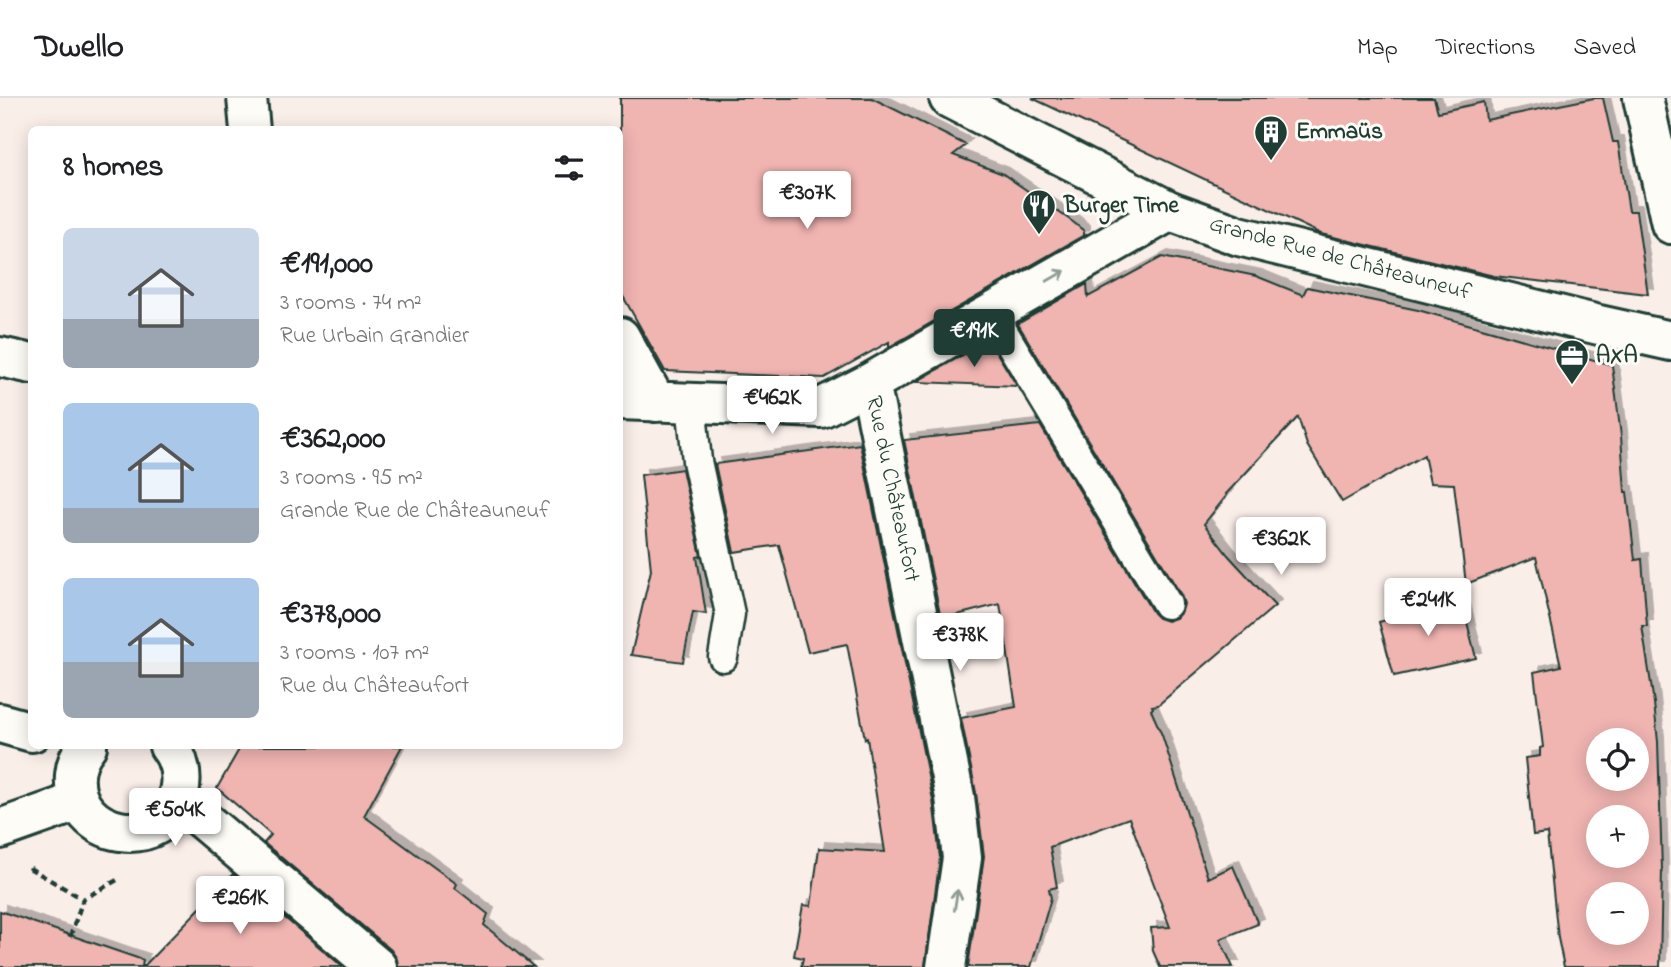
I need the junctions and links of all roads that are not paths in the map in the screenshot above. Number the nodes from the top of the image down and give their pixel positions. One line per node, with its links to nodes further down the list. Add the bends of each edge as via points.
1 (247, 98): 4 (street)
2 (949, 98): 5 (street, Grande Rue de Châteauneuf)
3 (1643, 98): 6 (street)
4 (250, 126)
5 (1170, 211): 7 (street, one-way to 5); 8 (street, Grande Rue de Châteauneuf, via 1239,236)
6 (1671, 223)
7 (992, 313): 12 (street); 14 (lane)
8 (1671, 341)
9 (623, 343): 13 (street)
10 (0, 357): 11 (street)
11 (28, 363)
12 (870, 383): 13 (street, via 821,408); 24 (street, Rue du Châteaufort, one-way to 12, via 962,858 955,797)
13 (655, 402): 15 (lane, via 697,461 730,614)
14 (1167, 604)
15 (723, 657)
16 (0, 723): 17 (street)
17 (28, 731)
18 (80, 749): 21 (street, via 75,784)
19 (172, 749): 20 (street, via 179,765)
20 (178, 799): 21 (street, via 155,826 138,832 103,827); 23 (street)
21 (79, 801): 22 (street)
22 (0, 829)
23 (377, 967)
24 (946, 967)

